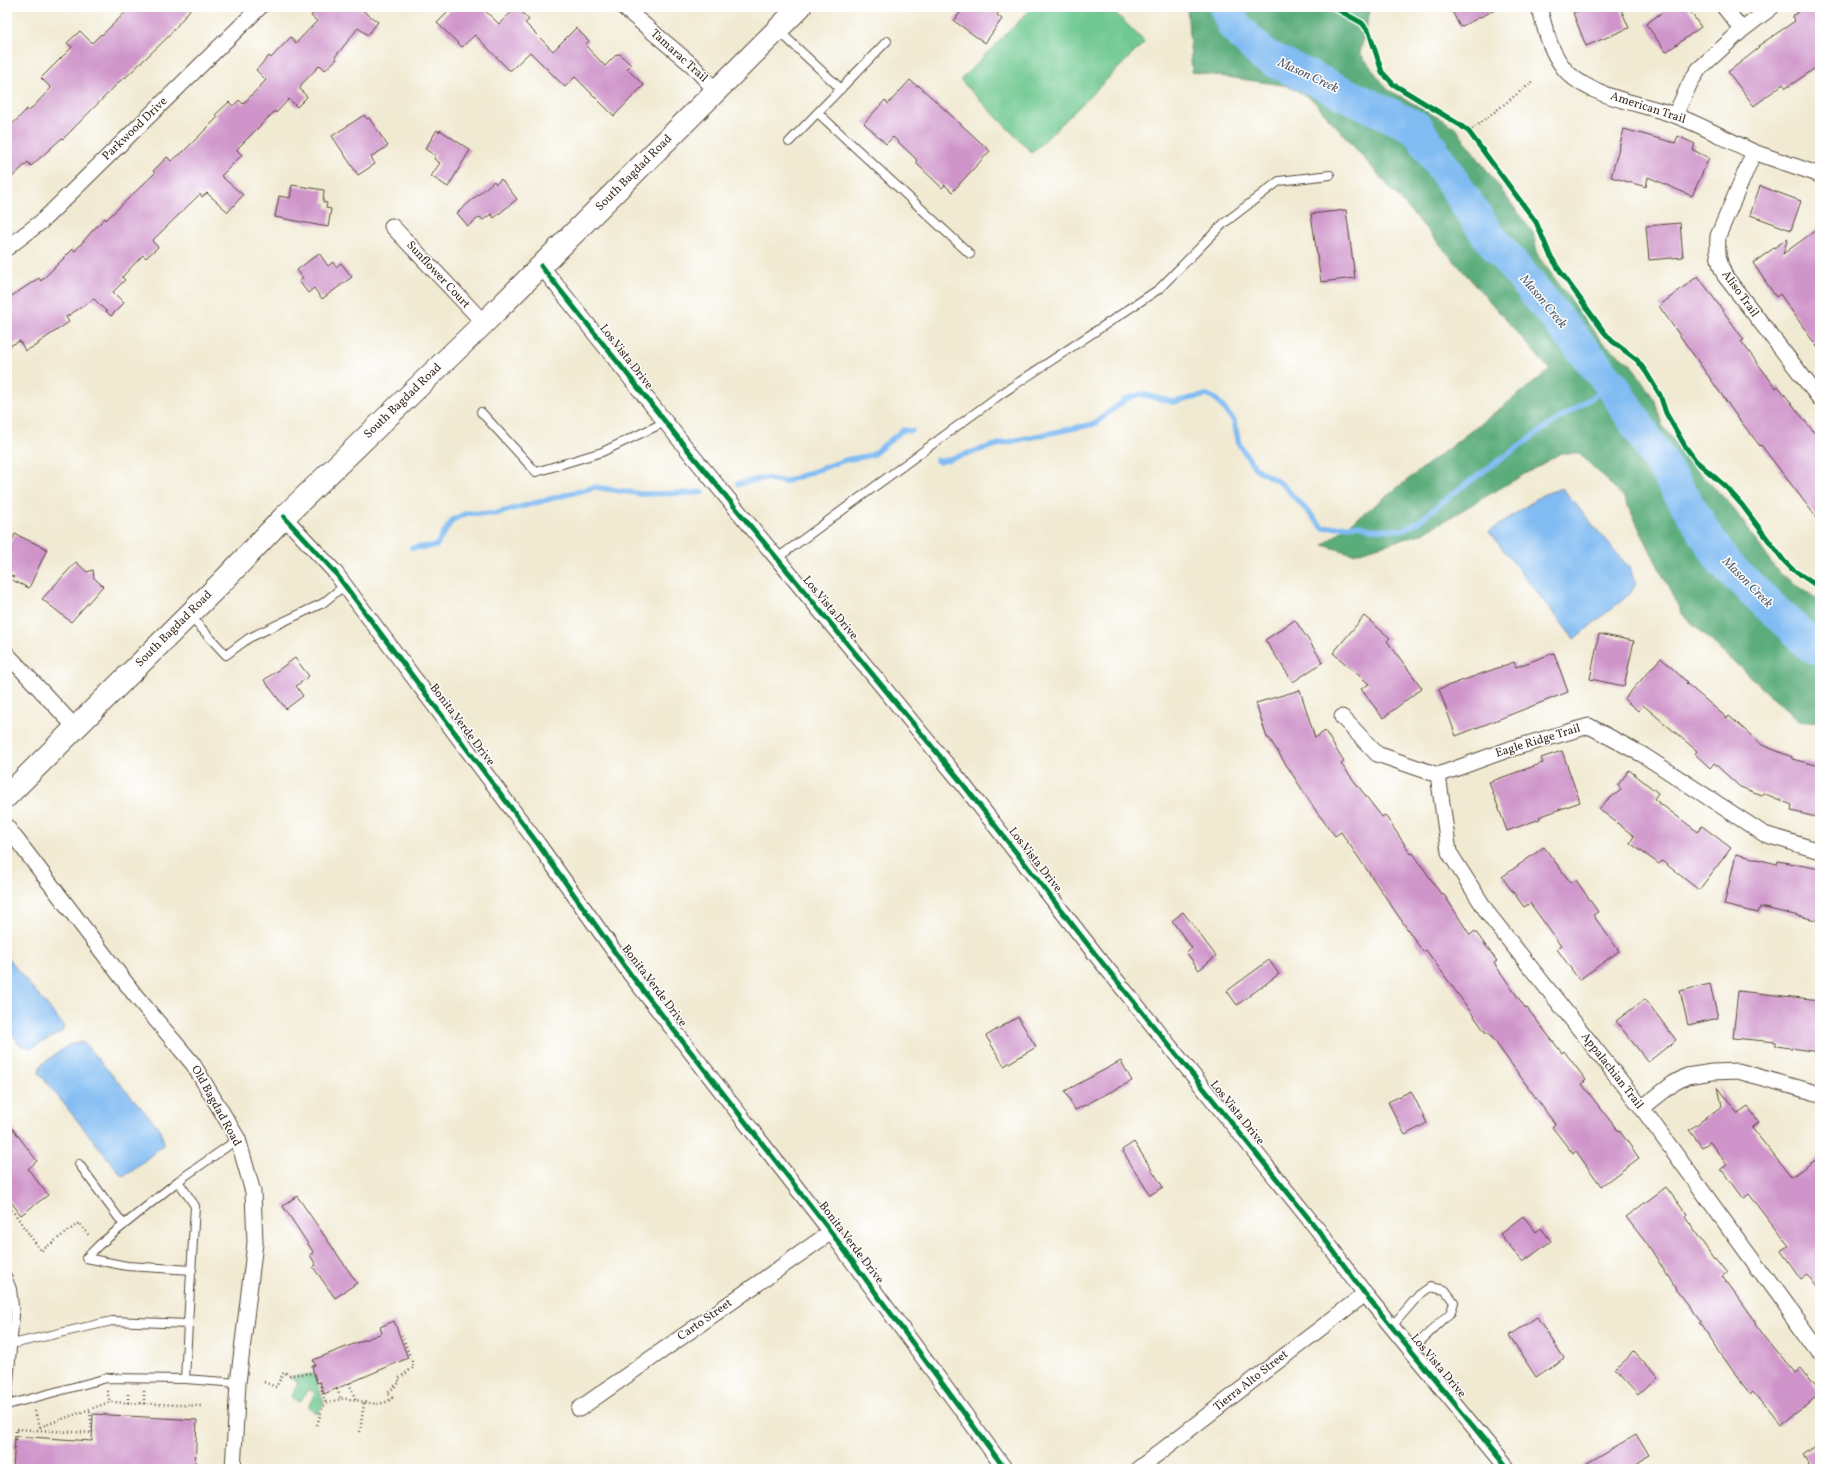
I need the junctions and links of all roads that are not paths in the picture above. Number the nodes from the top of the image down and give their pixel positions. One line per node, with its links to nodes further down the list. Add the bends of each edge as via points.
1 (260, 7): 19 (street, Parkwood Drive, via 41,222)
2 (623, 7): 11 (street, Tamarac Trail, via 692,65)
3 (800, 7): 7 (main road, South Bagdad Road)
4 (1539, 7): 13 (street, American Trail, via 1551,49 1569,74 1596,91)
5 (1724, 7): 8 (street)
6 (1772, 7): 8 (street)
7 (778, 30): 10 (lane); 11 (main road, South Bagdad Road)
8 (1742, 30): 13 (street, via 1699,69)
9 (887, 41): 10 (lane)
10 (841, 88): 12 (lane)
11 (716, 91): 21 (main road, South Bagdad Road)
12 (818, 112): 14 (lane); 20 (lane)
13 (1675, 115): 15 (street, American Trail)
14 (789, 142)
15 (1754, 152): 17 (street, American Trail); 23 (street, Aliso Trail, via 1718,236 1718,263 1725,276)
16 (1330, 175): 27 (lane, via 1279,182 1223,224 1159,289 1001,394)
17 (1820, 175)
18 (392, 226): 22 (street, Sunflower Court)
19 (7, 248)
20 (970, 254)
21 (541, 266): 22 (main road, South Bagdad Road); 25 (street, Los Vista Drive)
22 (484, 323): 26 (main road, South Bagdad Road)
23 (1820, 399)
24 (481, 412): 25 (lane, via 536,472 602,452)
25 (665, 422): 27 (street, Los Vista Drive)
26 (284, 517): 28 (street, Bonita Verde Drive); 29 (main road, South Bagdad Road)
27 (776, 559): 46 (street, Los Vista Drive, via 962,783 1096,955 1318,1230)
28 (345, 585): 29 (lane, via 323,603 248,638 226,655); 43 (street, Bonita Verde Drive, via 534,838 631,975)
29 (188, 615): 32 (main road, South Bagdad Road)
30 (7, 654): 32 (street)
31 (1342, 717): 33 (street, via 1377,754)
32 (75, 727): 34 (main road, South Bagdad Road)
33 (1438, 775): 36 (street, Eagle Ridge Trail, via 1510,749 1590,726 1643,755 1764,834); 38 (street, Appalachian Trail, via 1449,852 1488,915)
34 (7, 796)
35 (7, 827): 39 (street, Old Bagdad Road, via 135,995 193,1064)
36 (1820, 851)
37 (1820, 1094): 38 (street, via 1738,1071 1712,1072 1687,1076)
38 (1642, 1108): 51 (street, Appalachian Trail)
39 (238, 1140): 41 (lane); 53 (street, Old Bagdad Road, via 253,1192 255,1243)
40 (79, 1164): 42 (lane)
41 (178, 1181): 42 (lane); 44 (lane, via 195,1206)
42 (124, 1225): 44 (lane, via 86,1258 127,1266)
43 (830, 1232): 55 (street, Carto Street); 57 (street, Bonita Verde Drive)
44 (192, 1270): 47 (lane)
45 (7, 1276): 49 (lane, via 12,1289 15,1315)
46 (1365, 1294): 48 (street, Los Vista Drive); 58 (street, Tierra Alto Street)
47 (188, 1324): 49 (lane, via 112,1321); 52 (lane)
48 (1392, 1326): 50 (street, Los Vista Drive); 50 (lane, via 1419,1295 1430,1287 1445,1290 1454,1302 1451,1312)
49 (12, 1344): 54 (lane)
50 (1411, 1350): 59 (street, Los Vista Drive)
51 (1820, 1353)
52 (185, 1379): 53 (lane); 54 (lane, via 107,1378)
53 (238, 1383): 56 (street, Old Bagdad Road)
54 (7, 1404)
55 (579, 1409)
56 (233, 1469)
57 (1006, 1469)
58 (1138, 1469)
59 (1508, 1469)

